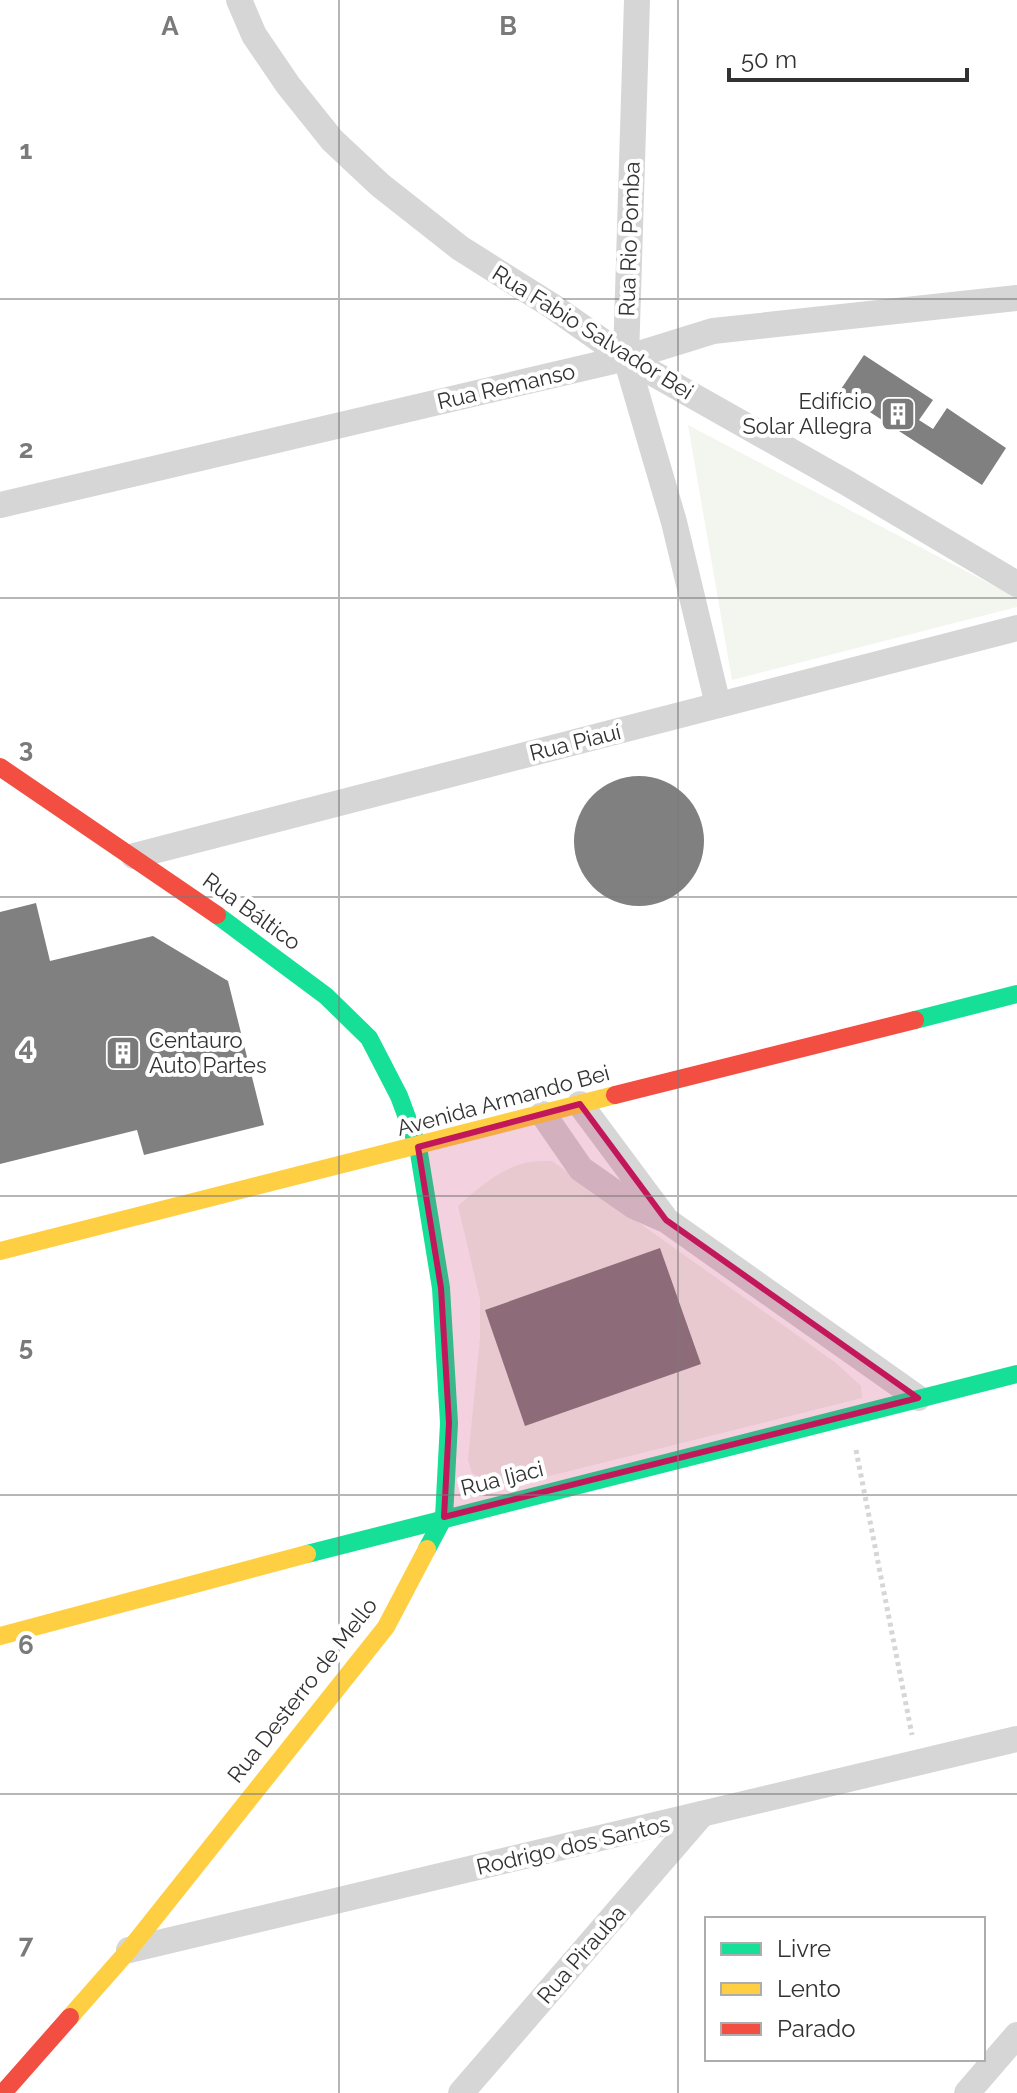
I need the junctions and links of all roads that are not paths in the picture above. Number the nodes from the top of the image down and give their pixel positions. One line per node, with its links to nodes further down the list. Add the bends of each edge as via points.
1 (239, 0): 4 (street, Rua Fabio Salvador Bei, via 254,35 288,85 332,140 380,185 460,248)
2 (637, 0): 4 (street, Rua Rio Pomba)
3 (1017, 298): 4 (street, Rua Remanso, via 713,331)
4 (626, 358): 5 (street, Rua Remanso); 6 (street, Rua Fabio Salvador Bei); 8 (street, Rua Rio Pomba, via 674,522)
5 (0, 505)
6 (1017, 584)
7 (1017, 628): 8 (street, Rua Piauí)
8 (718, 705): 10 (street, Rua Piauí)
9 (0, 767): 10 (street, Rua Báltico)
10 (134, 856): 14 (street, Rua Báltico, via 326,996 369,1038)
11 (1017, 994): 12 (street, Avenida Armando Bei)
12 (580, 1104): 13 (street, Avenida Armando Bei); 15 (street)
13 (543, 1114): 14 (street, Avenida Armando Bei); 15 (street, via 581,1169 634,1206)
14 (418, 1147): 16 (street, Avenida Armando Bei); 19 (street, Rua Desterro de Mello, via 441,1288 449,1423)
15 (666, 1220): 18 (street)
16 (0, 1251)
17 (1017, 1374): 18 (street, Rua Ijaci)
18 (918, 1398): 19 (street, Rua Ijaci)
19 (444, 1517): 20 (street, Rua Ijaci); 23 (street, Rua Desterro de Mello, via 386,1627)
20 (0, 1636)
21 (1017, 1739): 22 (street, Rodrigo dos Santos)
22 (702, 1814): 23 (street, Rodrigo dos Santos); 26 (street, Rua Pirauba)
23 (129, 1950): 25 (street, Rua Desterro de Mello)
24 (1017, 2035): 27 (street)
25 (3, 2093)
26 (461, 2093)
27 (967, 2093)

